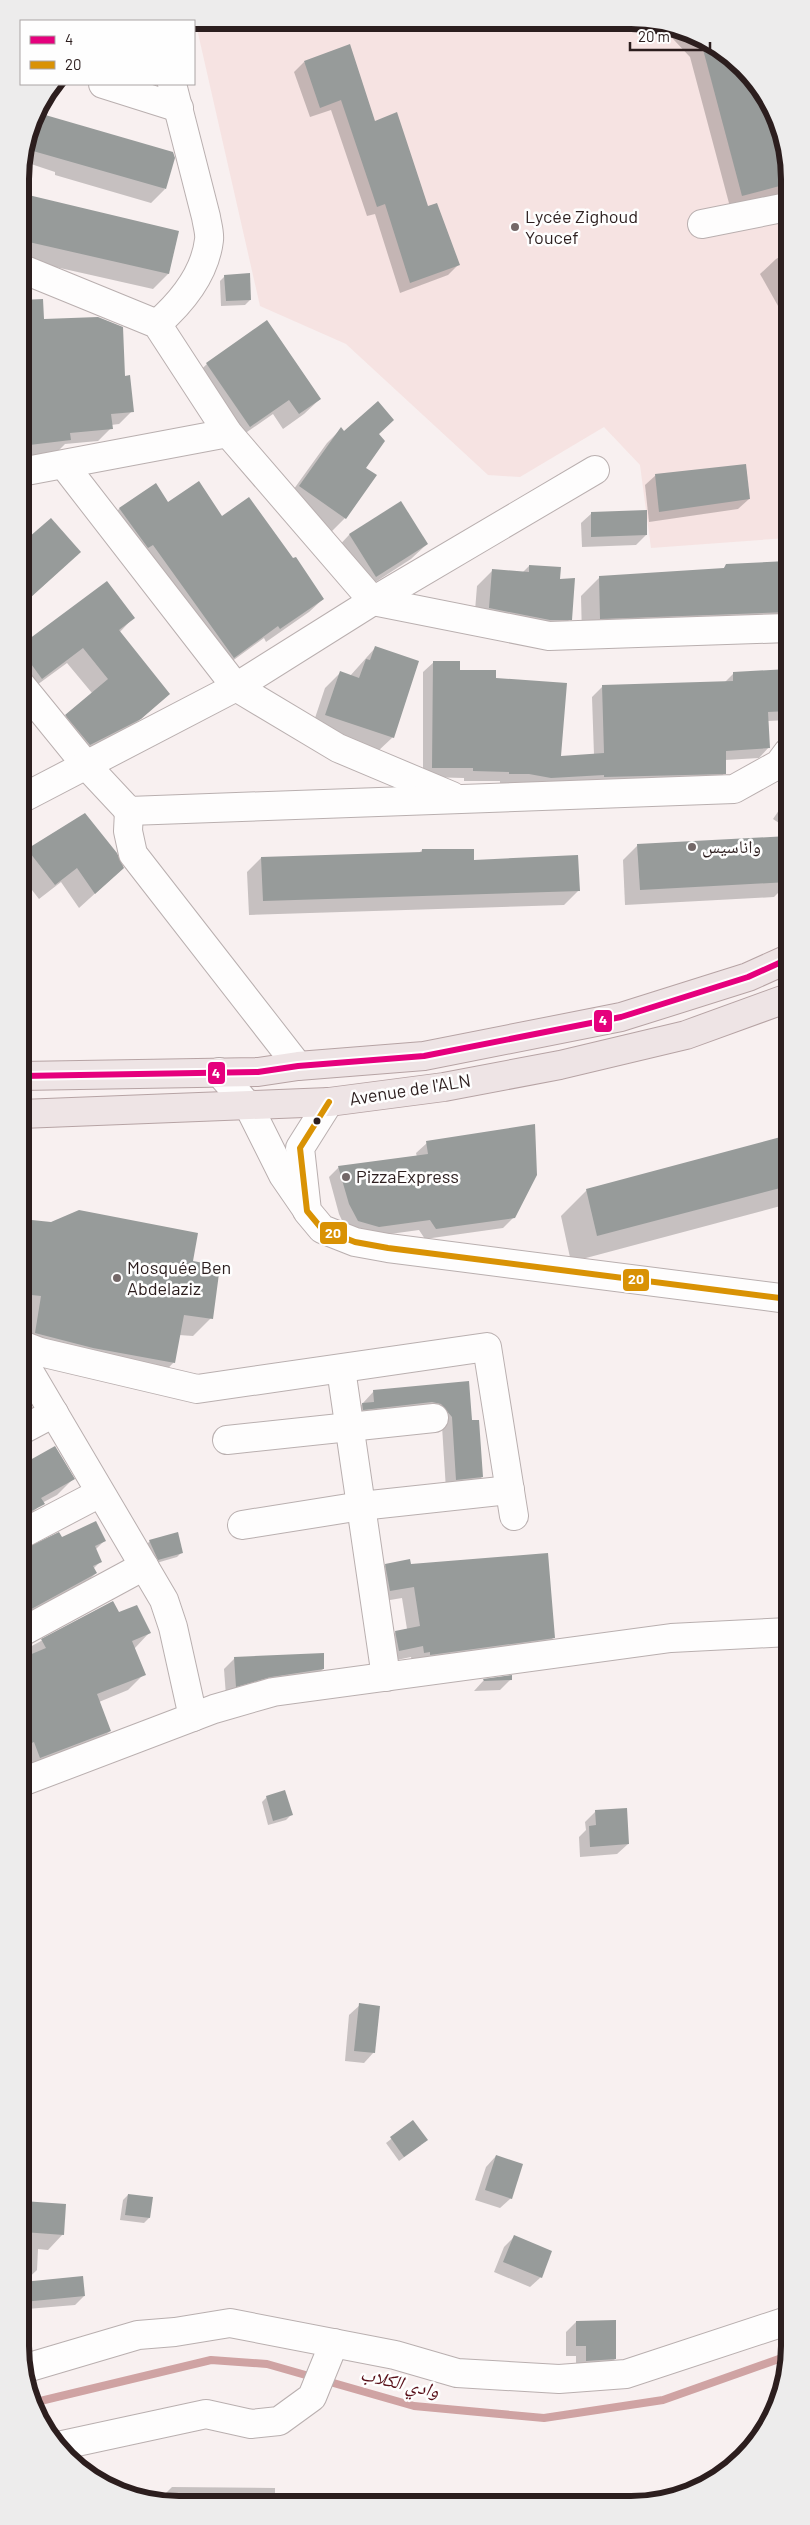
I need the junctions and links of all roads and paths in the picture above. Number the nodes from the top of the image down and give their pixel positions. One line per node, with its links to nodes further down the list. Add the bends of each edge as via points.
1 (109, 85): 2 (street)
2 (175, 96): 6 (street, via 210,239 197,278 174,309)
3 (781, 208): 4 (street)
4 (702, 224)
5 (29, 272): 6 (street)
6 (157, 324): 7 (street)
7 (228, 433): 8 (street); 11 (street)
8 (64, 465): 10 (street); 13 (street)
9 (595, 470): 11 (street)
10 (29, 471)
11 (373, 602): 12 (street, via 548,636); 13 (street)
12 (781, 628)
13 (236, 687): 16 (street); 18 (street, via 338,748)
14 (29, 695): 16 (street)
15 (781, 760): 18 (street, via 734,789)
16 (86, 765): 17 (street); 19 (street)
17 (29, 795)
18 (460, 800): 19 (street)
19 (129, 811): 22 (street, via 128,831 133,854)
20 (781, 963): 22 (main road, via 748,977 621,1017 424,1056)
21 (781, 1001): 25 (main road, Avenue de l'ALN, via 686,1035 560,1065 444,1087)
22 (298, 1066): 23 (main road, via 258,1072)
23 (219, 1072): 24 (main road); 26 (street)
24 (29, 1076)
25 (329, 1102): 26 (main road, Avenue de l'ALN); 28 (street, via 300,1148)
26 (249, 1107): 27 (main road, Avenue de l'ALN); 28 (street, via 283,1175)
27 (29, 1114)
28 (307, 1211): 29 (street, via 322,1229 355,1242)
29 (781, 1298)
30 (29, 1348): 31 (street, via 197,1389)
31 (341, 1369): 36 (street); 38 (street, via 487,1348)
32 (29, 1370): 33 (street)
33 (54, 1413): 35 (street); 39 (street)
34 (434, 1418): 36 (street)
35 (29, 1426)
36 (350, 1426): 37 (street); 40 (street)
37 (227, 1440)
38 (510, 1490): 40 (street); 41 (street)
39 (100, 1493): 43 (street); 44 (street)
40 (361, 1506): 42 (street); 47 (street)
41 (514, 1516)
42 (242, 1524)
43 (29, 1530)
44 (144, 1566): 45 (street); 48 (street, via 164,1600 170,1618)
45 (29, 1628)
46 (781, 1632): 47 (street, via 671,1638)
47 (386, 1676): 48 (street, via 273,1692)
48 (193, 1716): 49 (street)
49 (29, 1779)
50 (781, 2323): 51 (street, via 626,2374 559,2379 457,2373 394,2355)
51 (334, 2343): 52 (street, via 230,2323 138,2334); 53 (street, via 312,2397 279,2421 251,2424 206,2414)
52 (31, 2366)
53 (66, 2444)

